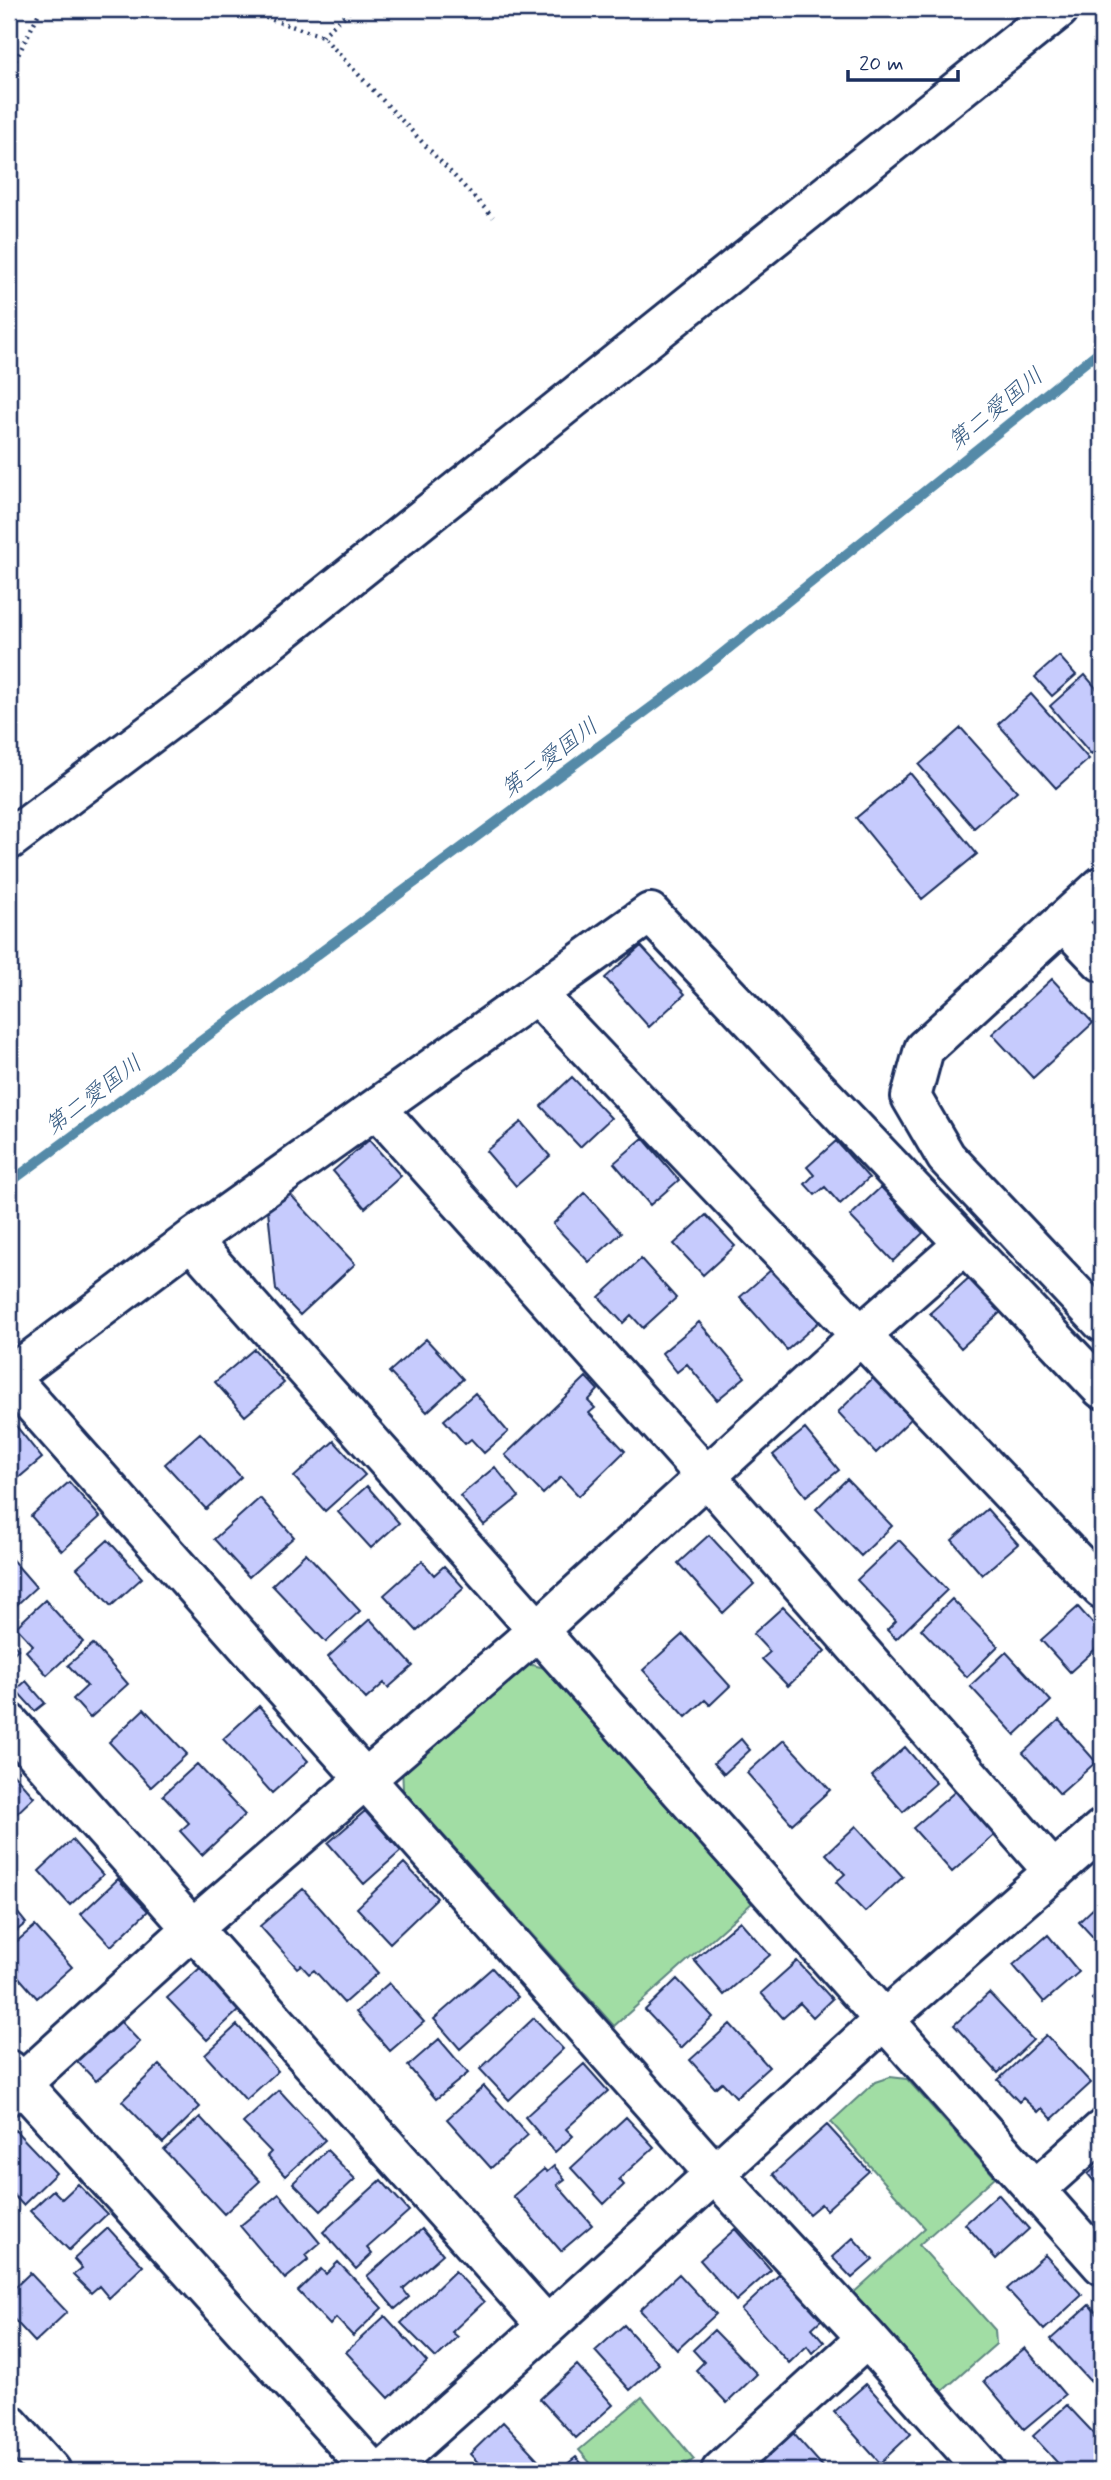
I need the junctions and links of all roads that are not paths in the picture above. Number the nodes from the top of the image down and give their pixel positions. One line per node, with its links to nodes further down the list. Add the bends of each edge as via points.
1 (1059, 9): 2 (street, via 206,692)
2 (9, 840)
3 (1102, 886): 4 (street)
4 (1063, 921): 5 (street); 10 (street, via 924,1049 911,1097 946,1157)
5 (1102, 962)
6 (536, 994): 7 (street); 9 (street, via 650,913); 11 (street)
7 (377, 1109): 8 (street); 14 (street)
8 (191, 1240): 12 (street); 16 (street)
9 (964, 1244): 11 (street); 13 (street)
10 (1102, 1322)
11 (862, 1335): 14 (street); 15 (street)
12 (9, 1377): 18 (street)
13 (1102, 1390)
14 (706, 1476): 16 (street); 20 (street)
15 (1102, 1589)
16 (538, 1630): 18 (street); 22 (street)
17 (9, 1723): 21 (street)
18 (365, 1779): 21 (street); 25 (street)
19 (1102, 1829): 20 (street)
20 (1054, 1872): 22 (street)
21 (193, 1928): 23 (street); 28 (street)
22 (884, 2020): 25 (street); 26 (street)
23 (13, 2083): 32 (street)
24 (1102, 2130): 26 (street)
25 (715, 2174): 28 (street); 29 (street)
26 (1035, 2190): 27 (street)
27 (1102, 2265)
28 (547, 2326): 33 (street)
29 (867, 2338): 34 (street); 35 (street)
30 (9, 2424): 31 (street)
31 (51, 2471)
32 (372, 2471)
33 (384, 2471)
34 (721, 2471)
35 (985, 2471)

